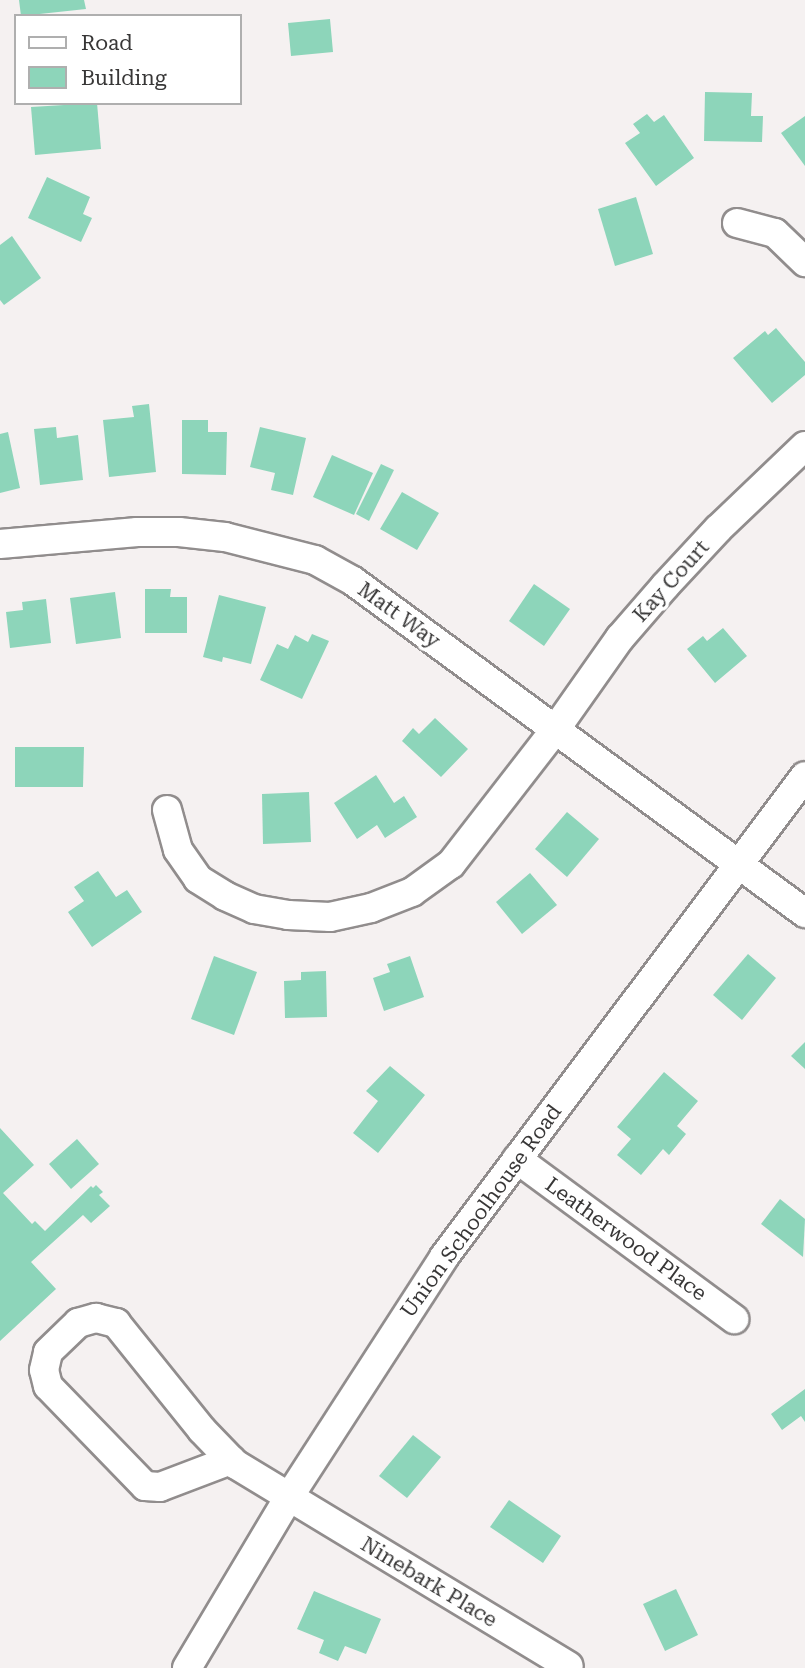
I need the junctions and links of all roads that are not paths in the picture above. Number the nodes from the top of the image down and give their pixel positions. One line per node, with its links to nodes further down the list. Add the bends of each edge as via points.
1 (737, 223): 2 (street, via 775,233)
2 (805, 262)
3 (805, 446): 5 (street, Kay Court, via 665,586 620,638)
4 (0, 544): 5 (street, Matt Way, via 138,532 179,533 225,537 315,560 353,582)
5 (555, 730): 7 (street, Kay Court, via 452,864 412,892 330,917 254,909 198,879 178,850); 8 (street, Matt Way)
6 (805, 776): 8 (street, Union Schoolhouse Road)
7 (167, 810)
8 (736, 864): 9 (street, Matt Way); 10 (street, Union Schoolhouse Road)
9 (805, 913)
10 (517, 1159): 11 (street, Leatherwood Place); 13 (street, Union Schoolhouse Road, via 416,1299)
11 (734, 1319)
12 (231, 1460): 12 (street, Ninebark Place, via 116,1323 96,1318 78,1323 48,1352 44,1370 48,1387 145,1486 160,1487); 13 (street, Ninebark Place)
13 (289, 1497): 14 (street, Ninebark Place); 15 (street, Union Schoolhouse Road)
14 (569, 1666)
15 (187, 1668)

